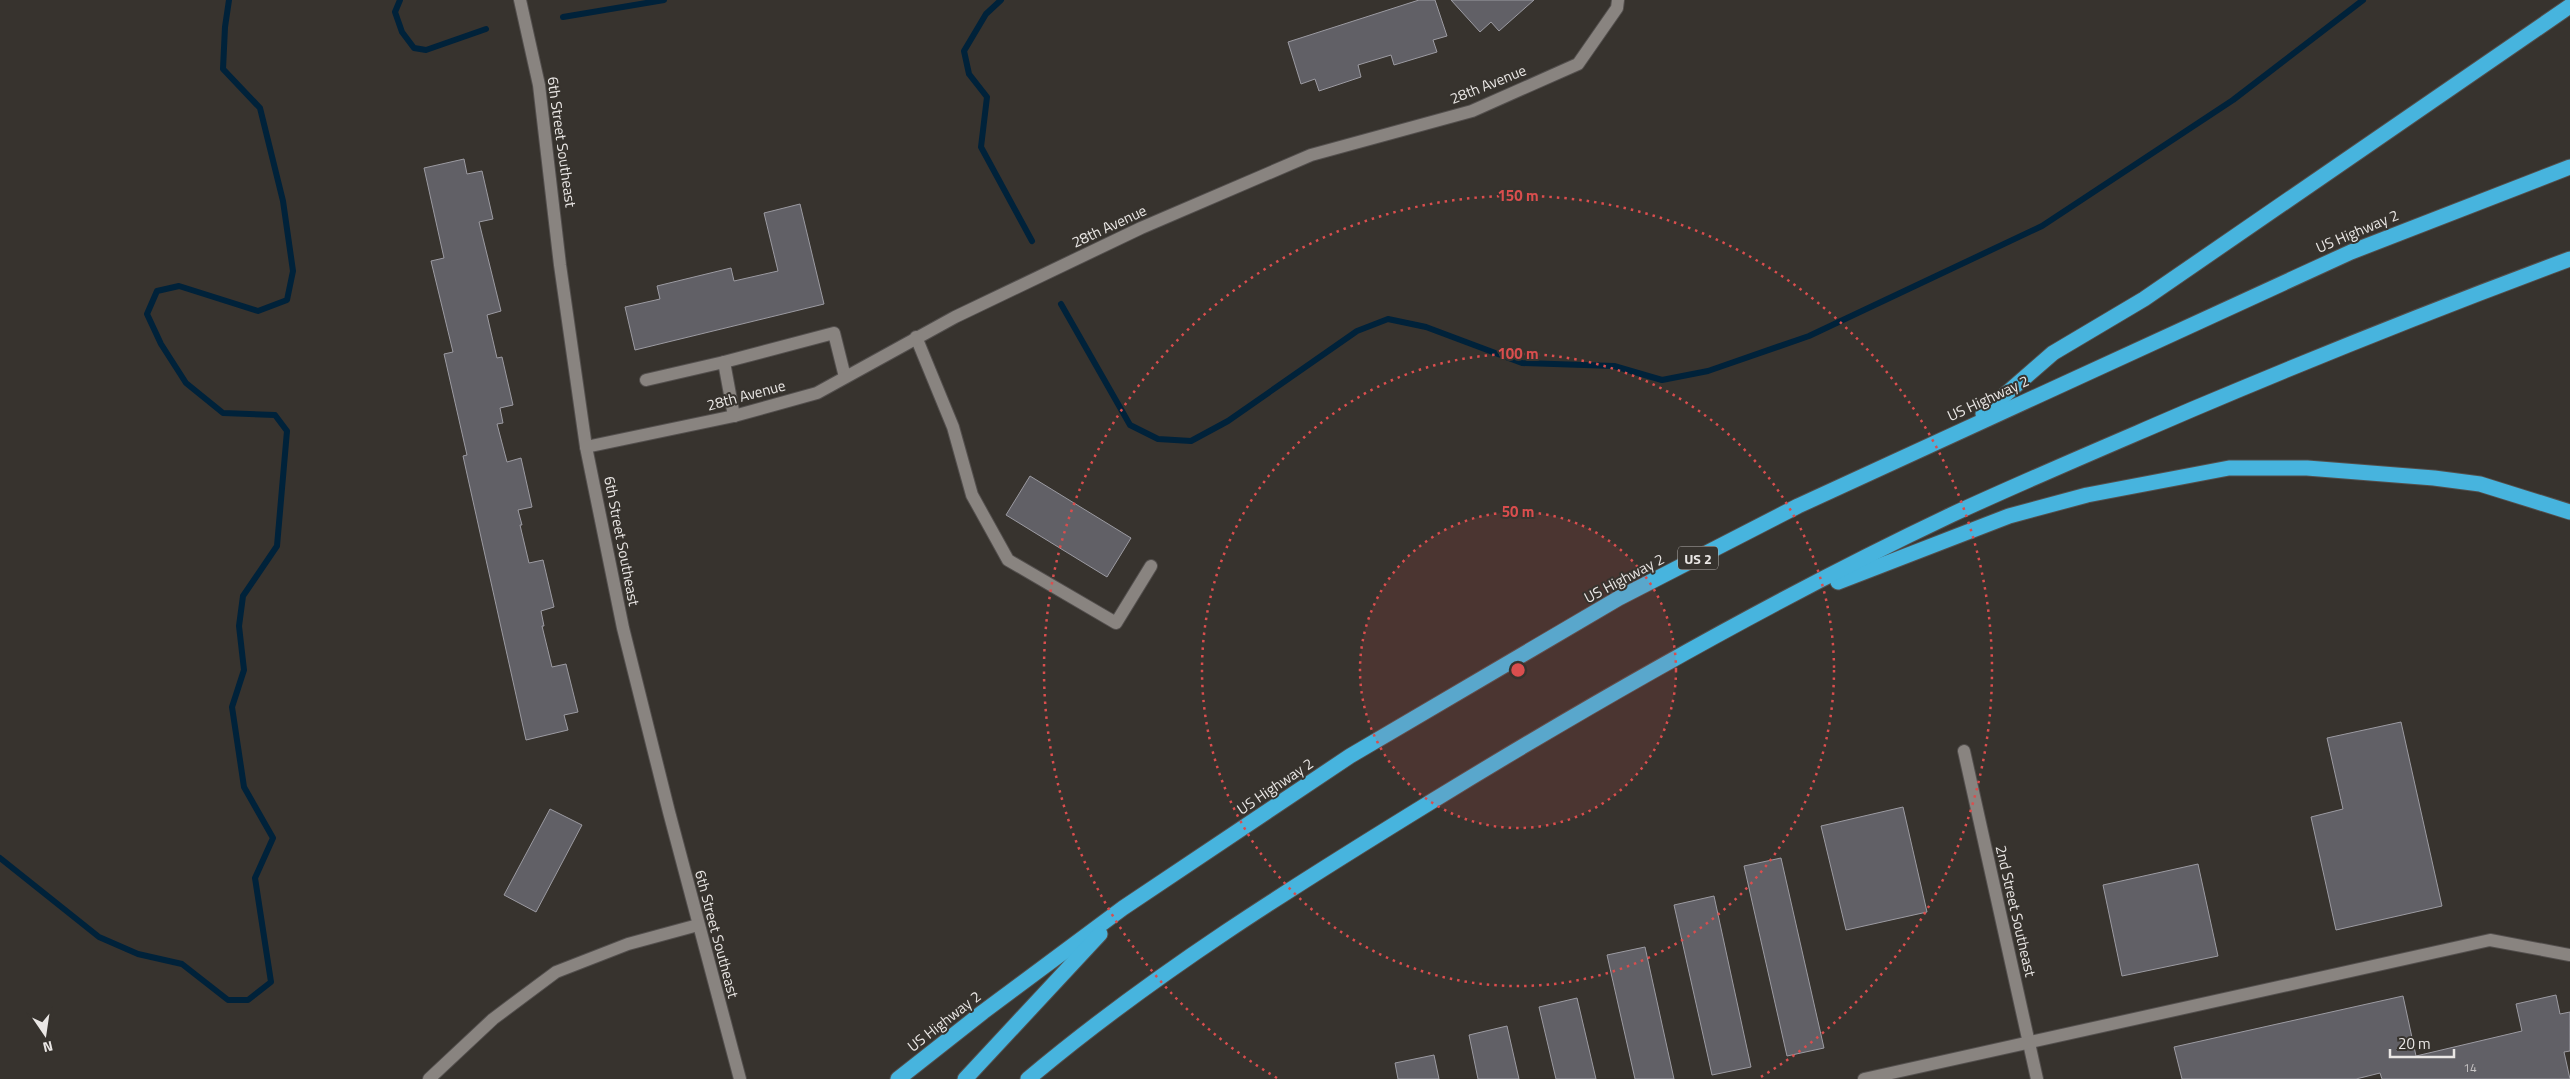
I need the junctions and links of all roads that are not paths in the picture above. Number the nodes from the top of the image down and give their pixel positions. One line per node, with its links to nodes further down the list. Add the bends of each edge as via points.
1 (520, 0): 12 (street, 6th Street Southeast, via 539,85)
2 (1618, 0): 6 (street, 28th Avenue, via 1617,8 1578,64 1472,111 1311,156 1142,228)
3 (2570, 6): 11 (highway, via 2144,299 2053,352)
4 (2570, 166): 11 (highway, US Highway 2 / US 2, via 2351,252)
5 (2570, 259): 15 (highway, via 2359,340 2073,460 1950,516)
6 (916, 337): 8 (street, 28th Avenue); 14 (street, via 953,427 972,494 1008,560 1116,622)
7 (724, 362): 8 (street, via 834,333); 9 (street); 10 (street)
8 (846, 376): 10 (street, 28th Avenue, via 817,392)
9 (646, 380)
10 (734, 416): 12 (street, 28th Avenue)
11 (1969, 426): 17 (highway, US Highway 2 / US 2, via 1798,506 1619,598 1350,756)
12 (586, 447): 18 (street, 6th Street Southeast, via 623,628)
13 (2570, 512): 15 (highway, via 2480,484 2434,478 2307,468 2229,468 2087,495 2009,516)
14 (1151, 566)
15 (1778, 603): 25 (highway, via 1524,745 1217,936)
16 (1964, 751): 20 (street, 2nd Street Southeast)
17 (1123, 908): 23 (highway, US Highway 2 / US 2); 24 (highway)
18 (698, 924): 21 (street, via 628,944 556,972 493,1019); 22 (street, 6th Street Southeast)
19 (2570, 955): 20 (street, via 2490,940)
20 (2029, 1043): 26 (street); 27 (street, 2nd Street Southeast)
21 (429, 1079)
22 (740, 1079)
23 (898, 1079)
24 (965, 1079)
25 (1028, 1079)
26 (1864, 1079)
27 (2038, 1079)

